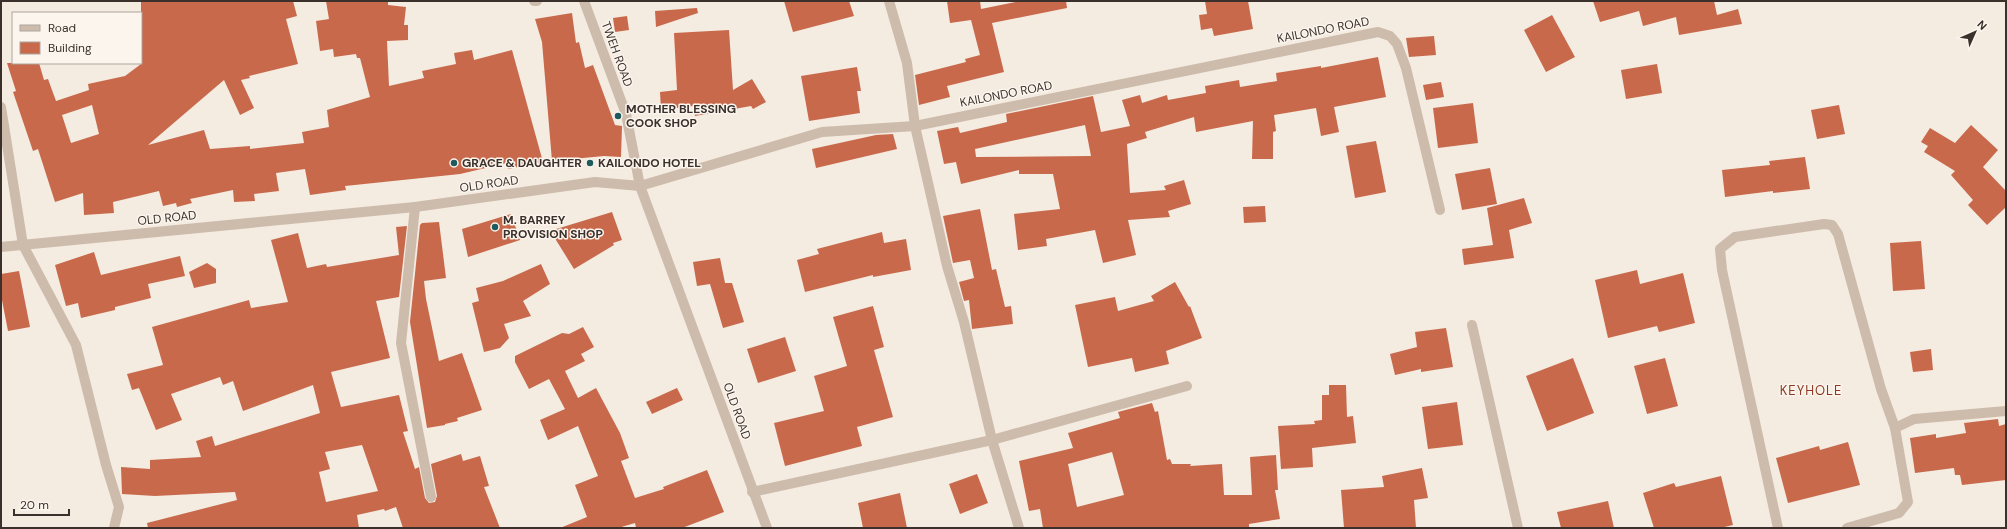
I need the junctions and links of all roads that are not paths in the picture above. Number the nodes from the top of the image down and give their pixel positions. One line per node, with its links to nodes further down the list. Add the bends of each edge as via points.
1 (584, 1): 5 (street, TWEH ROAD, via 626,114)
2 (889, 1): 4 (street, via 907,63)
3 (1, 107): 8 (street)
4 (915, 126): 5 (street, KAILONDO ROAD, via 822,132); 7 (street, KAILONDO ROAD, via 1378,32 1390,36 1397,44 1406,68); 14 (street, via 947,266 964,322)
5 (640, 186): 6 (street, OLD ROAD, via 595,182); 15 (street, OLD ROAD)
6 (415, 207): 8 (street, OLD ROAD); 16 (street, via 401,343)
7 (1440, 210)
8 (23, 245): 9 (street, OLD ROAD); 17 (street, via 76,345 106,465 120,507)
9 (1, 247)
10 (1472, 325): 20 (street)
11 (1187, 386): 14 (street)
12 (2006, 411): 13 (street, via 1914,419)
13 (1895, 428): 21 (street, via 1881,389 1838,234 1832,225 1735,237 1726,243 1720,249 1722,270); 22 (street, via 1908,502 1899,513)
14 (992, 440): 15 (street); 19 (street)
15 (752, 492): 18 (street, OLD ROAD)
16 (431, 497)
17 (114, 528)
18 (767, 528)
19 (1019, 528)
20 (1518, 528)
21 (1778, 528)
22 (1847, 528)

